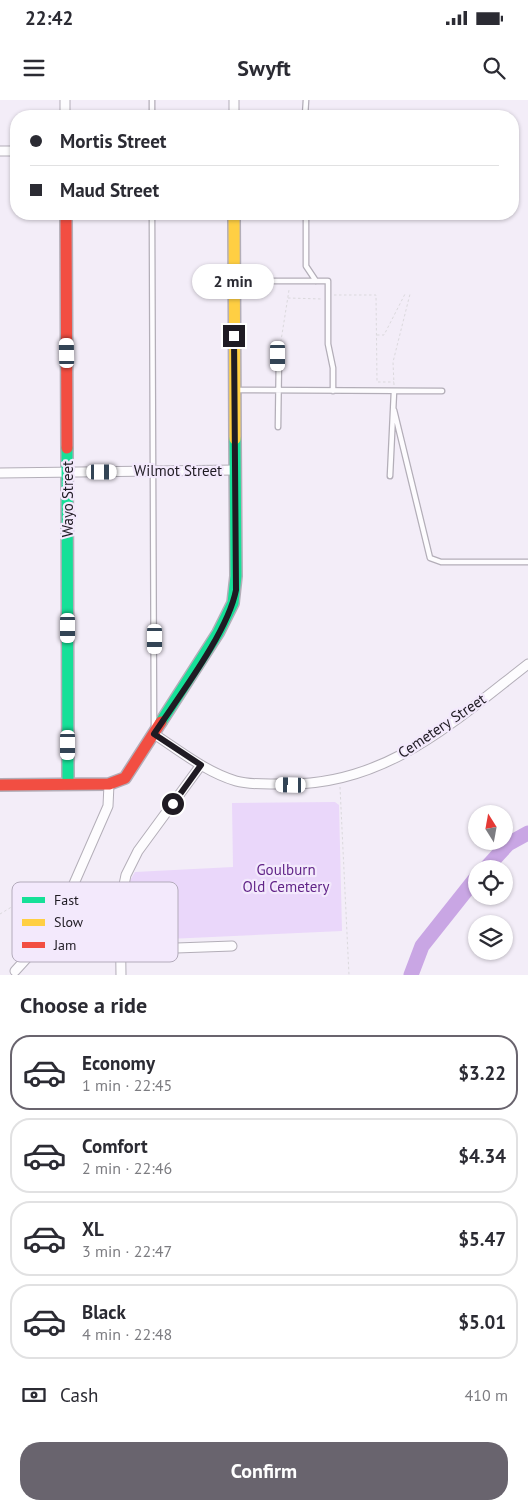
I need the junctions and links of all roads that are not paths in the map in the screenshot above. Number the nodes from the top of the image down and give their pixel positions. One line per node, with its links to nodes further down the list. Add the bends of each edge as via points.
1 (66, 220): 17 (street, Wayo Street)
2 (152, 220): 16 (lane)
3 (234, 220): 6 (street)
4 (306, 220): 5 (lane, via 306,266)
5 (316, 281): 6 (lane); 10 (lane, via 328,281 328,344)
6 (234, 282): 8 (street)
7 (278, 356): 9 (lane)
8 (234, 390): 9 (lane); 15 (street)
9 (278, 390): 10 (lane); 14 (lane)
10 (334, 390): 11 (lane)
11 (394, 390): 12 (lane); 13 (lane)
12 (442, 391)
13 (394, 410): 19 (lane); 20 (lane, via 430,558 441,562)
14 (278, 428)
15 (235, 470): 16 (street, Wilmot Street); 22 (street, via 236,576 233,603 208,651)
16 (155, 471): 17 (street, Wilmot Street); 22 (lane)
17 (68, 472): 18 (street, Wilmot Street); 24 (street, Wayo Street)
18 (0, 473)
19 (390, 476)
20 (528, 562)
21 (528, 664): 23 (street, Cemetery Street, via 431,738 392,760 347,778 320,783 237,782)
22 (154, 734): 23 (street, Cemetery Street); 25 (street, via 131,772 122,780)
23 (201, 765): 28 (street, via 138,851)
24 (68, 784): 25 (street); 26 (street)
25 (109, 784): 27 (street, via 108,806)
26 (0, 785)
27 (75, 882)
28 (125, 882)
29 (232, 946): 30 (street)
30 (178, 948)
31 (23, 962): 33 (street)
32 (122, 962): 34 (street)
33 (15, 971)
34 (121, 975)

